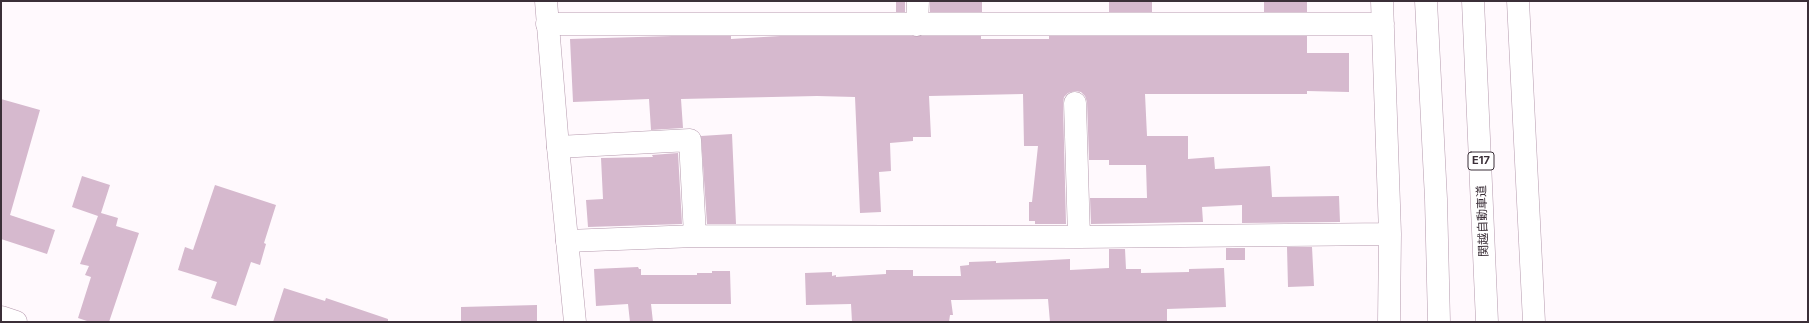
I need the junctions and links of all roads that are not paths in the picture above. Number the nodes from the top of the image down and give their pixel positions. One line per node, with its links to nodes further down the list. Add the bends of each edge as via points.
1 (546, 1): 7 (main road)
2 (918, 1): 9 (main road)
3 (1382, 1): 8 (main road)
4 (1426, 1): 20 (main road)
5 (1473, 1): 21 (main road, 関越自動車道 / E17)
6 (1518, 1): 22 (main road)
7 (547, 24): 9 (main road); 11 (main road)
8 (1383, 24): 9 (main road); 12 (main road)
9 (917, 25)
10 (1075, 103): 14 (main road)
11 (558, 147): 13 (main road, via 690,140); 15 (main road)
12 (1390, 234): 14 (main road); 19 (main road)
13 (695, 236): 14 (main road); 15 (main road)
14 (1079, 237)
15 (567, 241): 18 (main road)
16 (1, 317): 17 (main road)
17 (16, 322)
18 (575, 322)
19 (1389, 322)
20 (1439, 322)
21 (1487, 322)
22 (1534, 322)

